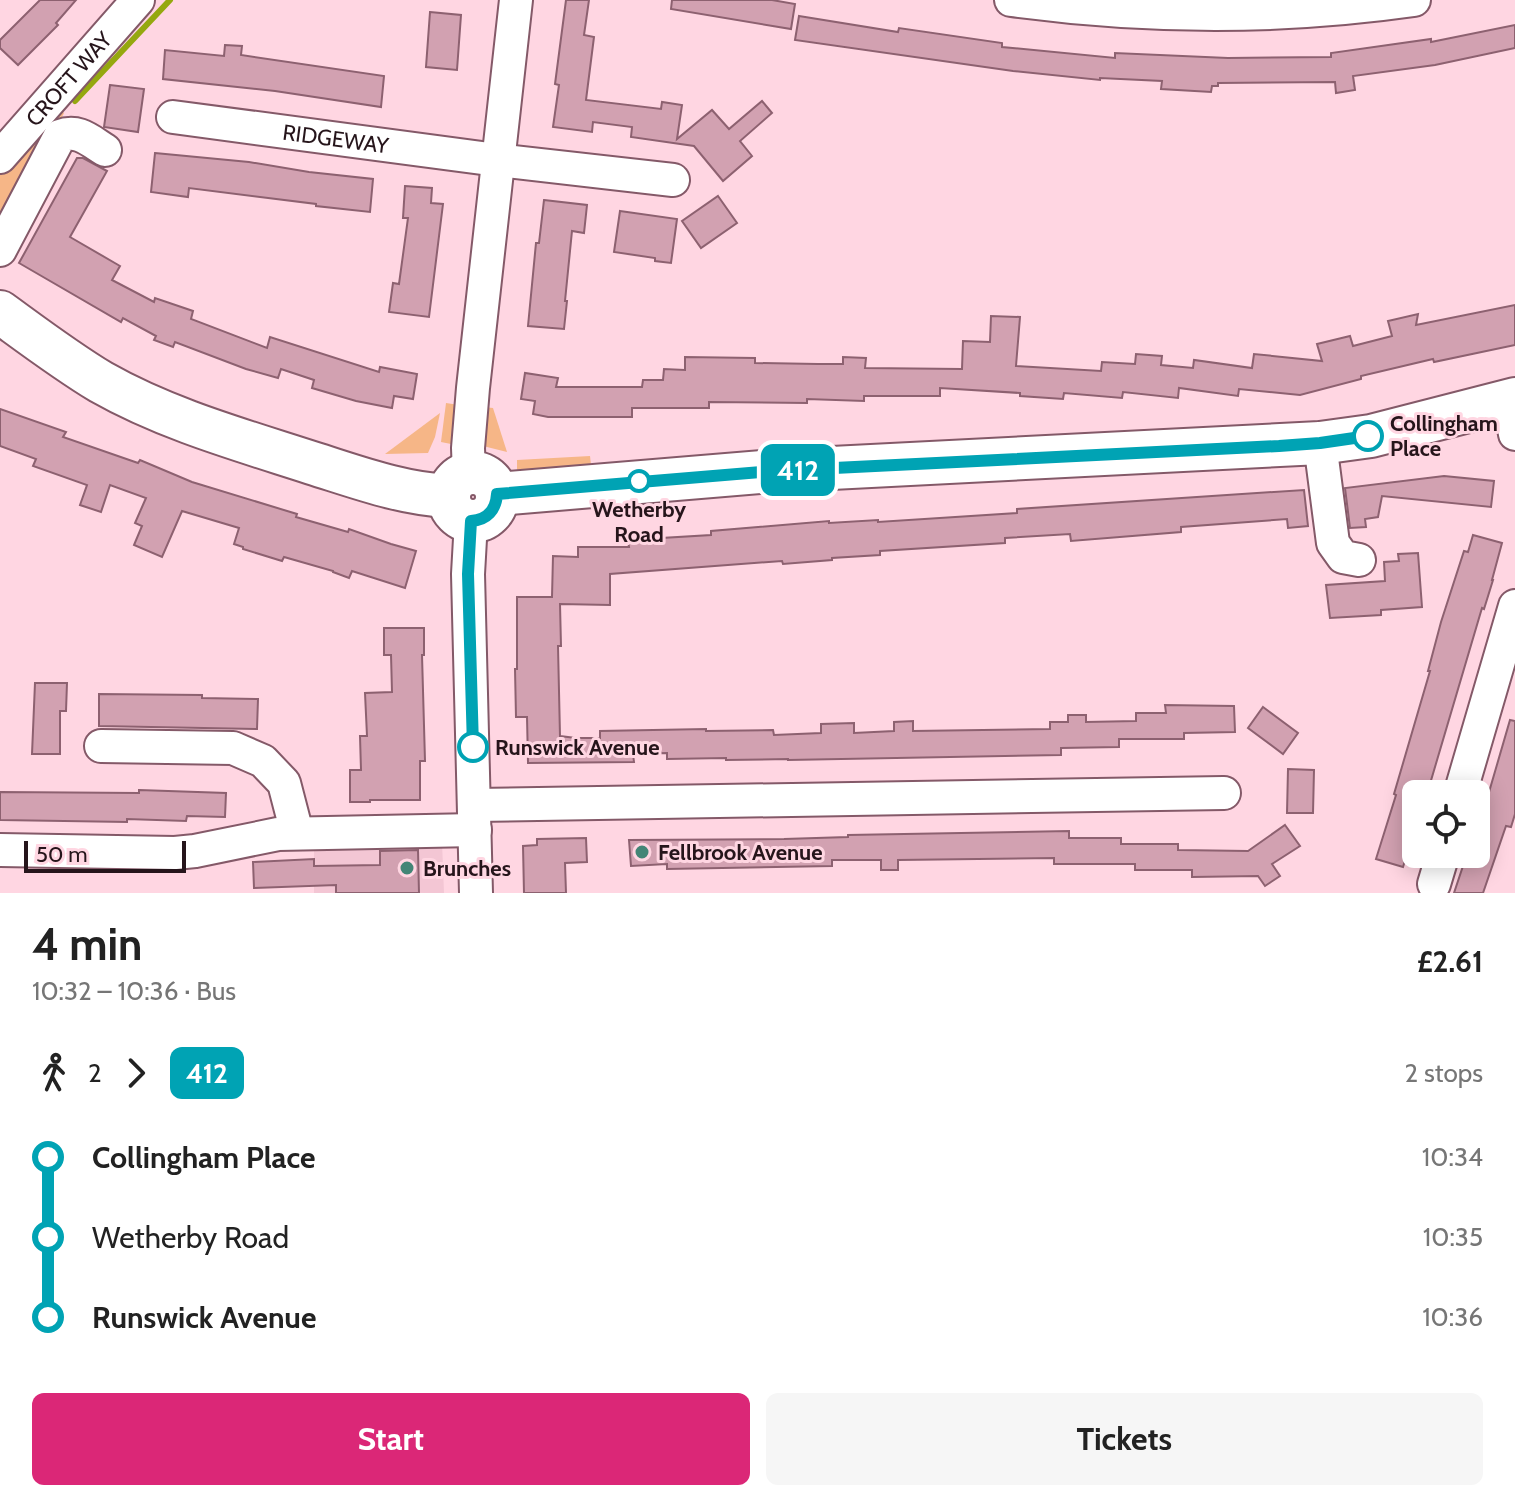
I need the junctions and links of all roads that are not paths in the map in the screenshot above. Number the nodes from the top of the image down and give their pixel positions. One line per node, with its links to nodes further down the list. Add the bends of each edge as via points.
1 (138, 0): 8 (street, CROFT WAY)
2 (516, 0): 9 (street)
3 (1011, 0): 5 (street, via 1130,11)
4 (1414, 0): 5 (street, via 1249,14)
5 (1191, 6)
6 (173, 117): 9 (street, RIDGEWAY)
7 (105, 150): 11 (street, via 80,134 60,136)
8 (0, 157)
9 (497, 160): 10 (street, RIDGEWAY); 15 (street, via 468,448)
10 (673, 180)
11 (0, 250)
12 (0, 312): 15 (main road, via 102,382 173,415 396,489)
13 (1513, 411): 14 (main road)
14 (1320, 443): 15 (main road, via 773,471); 16 (street, via 1333,543 1343,557)
15 (471, 496): 21 (street)
16 (1359, 560)
17 (1515, 606): 19 (street)
18 (101, 746): 22 (street, via 243,752 263,761 284,783)
19 (1464, 780)
20 (1224, 793): 21 (street)
21 (475, 817): 22 (street); 24 (street)
22 (297, 833): 23 (street, via 175,853)
23 (0, 850)
24 (476, 893)

